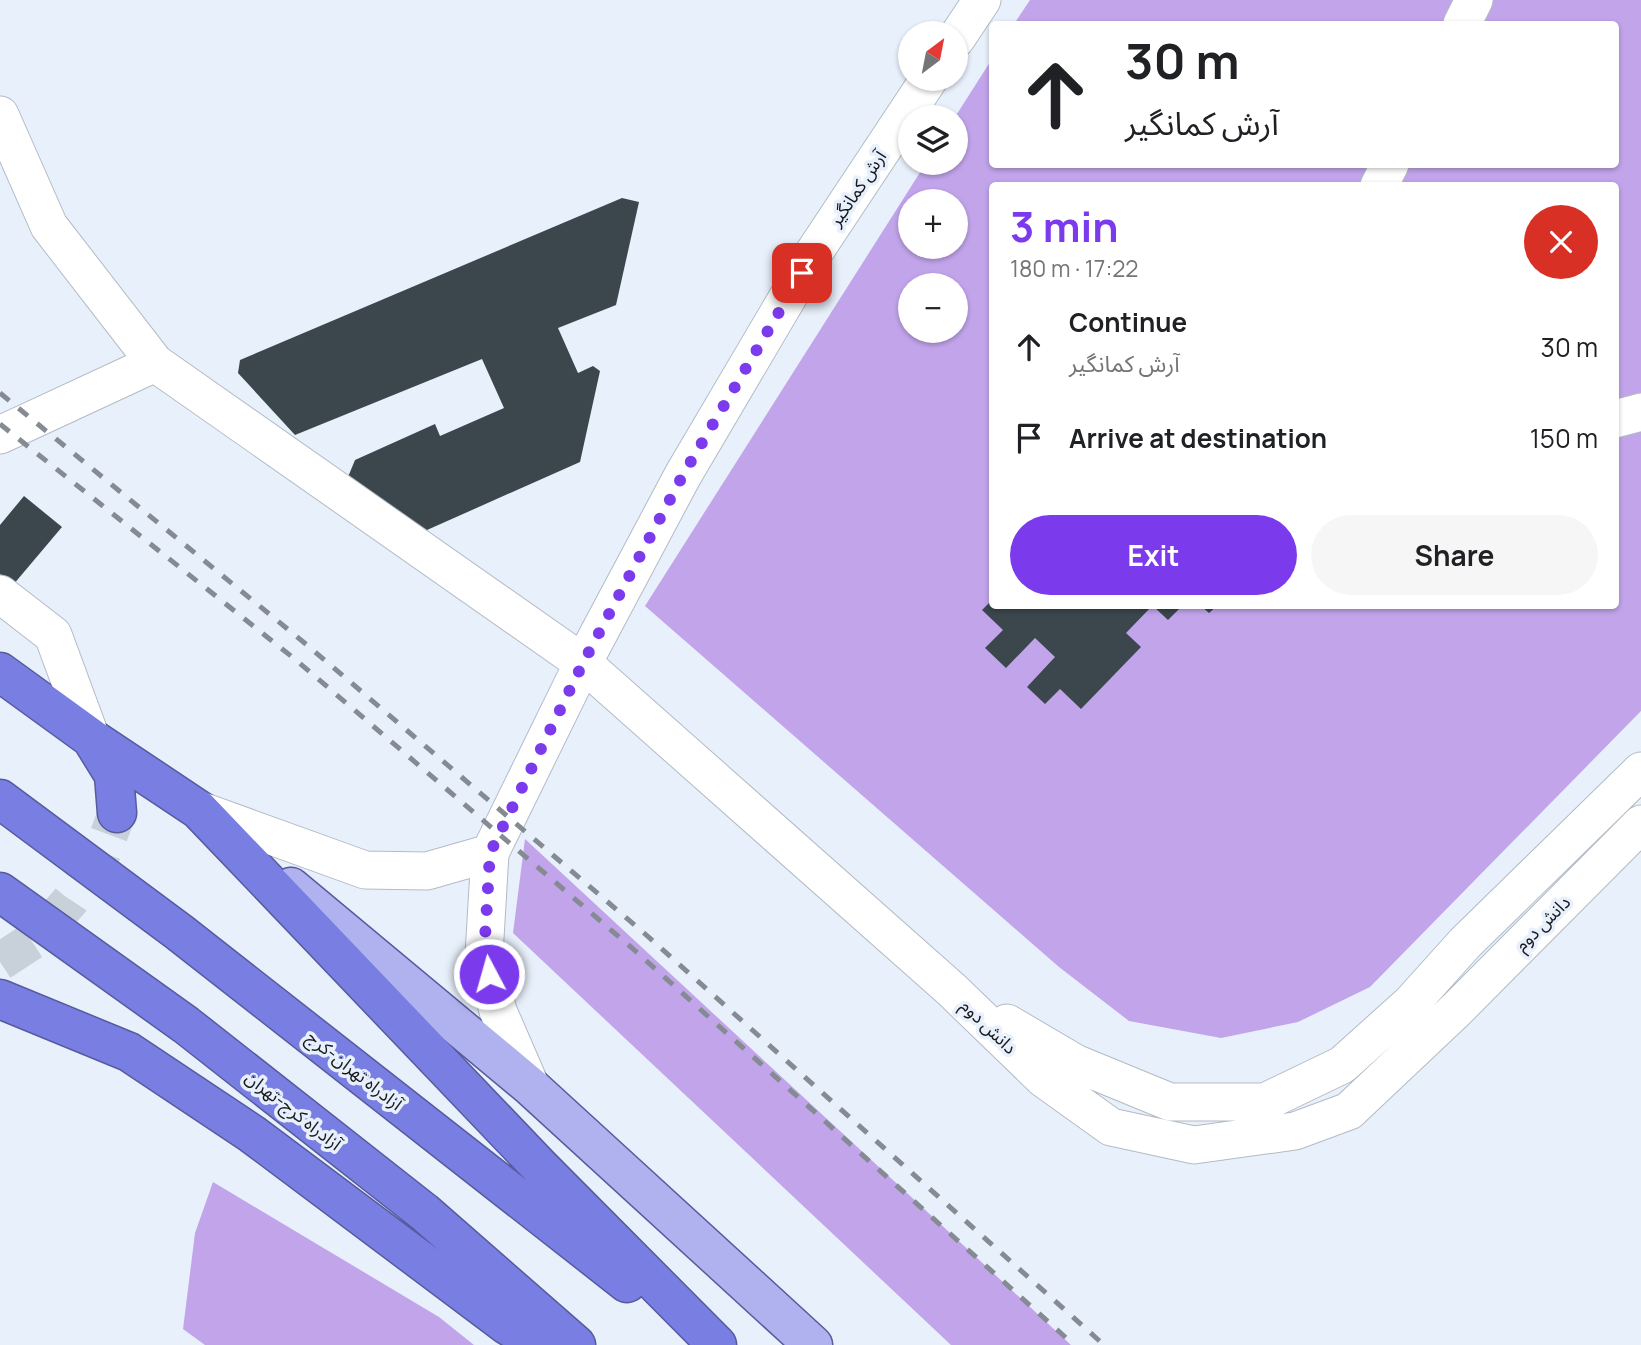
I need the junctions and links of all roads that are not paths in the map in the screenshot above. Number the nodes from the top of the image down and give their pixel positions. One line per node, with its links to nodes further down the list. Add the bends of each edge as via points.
1 (982, 0): 3 (street)
2 (1474, 0): 4 (street)
3 (968, 21)
4 (1464, 21)
5 (921, 91): 12 (street, آرش کمانگیر, via 801,274 683,475)
6 (0, 115): 7 (street, via 48,226)
7 (155, 363): 10 (street); 12 (street)
8 (1641, 412): 9 (street)
9 (1619, 418)
10 (0, 435)
11 (0, 594): 14 (street, via 53,635)
12 (583, 663): 20 (street, آرش کمانگیر); 22 (street)
13 (0, 672): 14 (highway)
14 (91, 738): 17 (highway); 18 (highway, via 114,775)
15 (1641, 771): 22 (street, دانش دوم, via 1465,943 1411,1003 1342,1065 1265,1102 1170,1102 1075,1063)
16 (0, 799): 27 (highway, آزادراه تهران-کرج, via 179,932)
17 (199, 810): 20 (street, via 365,870 427,872); 24 (main road); 28 (highway, via 538,1166)
18 (117, 813)
19 (1641, 824): 22 (street, دانش دوم, via 1349,1111 1295,1130 1194,1146 1111,1127 1044,1079)
20 (490, 853): 24 (street, via 484,955 498,1011)
21 (0, 892): 26 (highway, آزادراه کرج-تهران, via 197,1034 424,1212)
22 (952, 990)
23 (0, 999): 25 (highway, via 130,1052 252,1134)
24 (531, 1087): 29 (main road)
25 (540, 1345)
26 (576, 1345)
27 (705, 1345)
28 (717, 1345)
29 (813, 1345)

